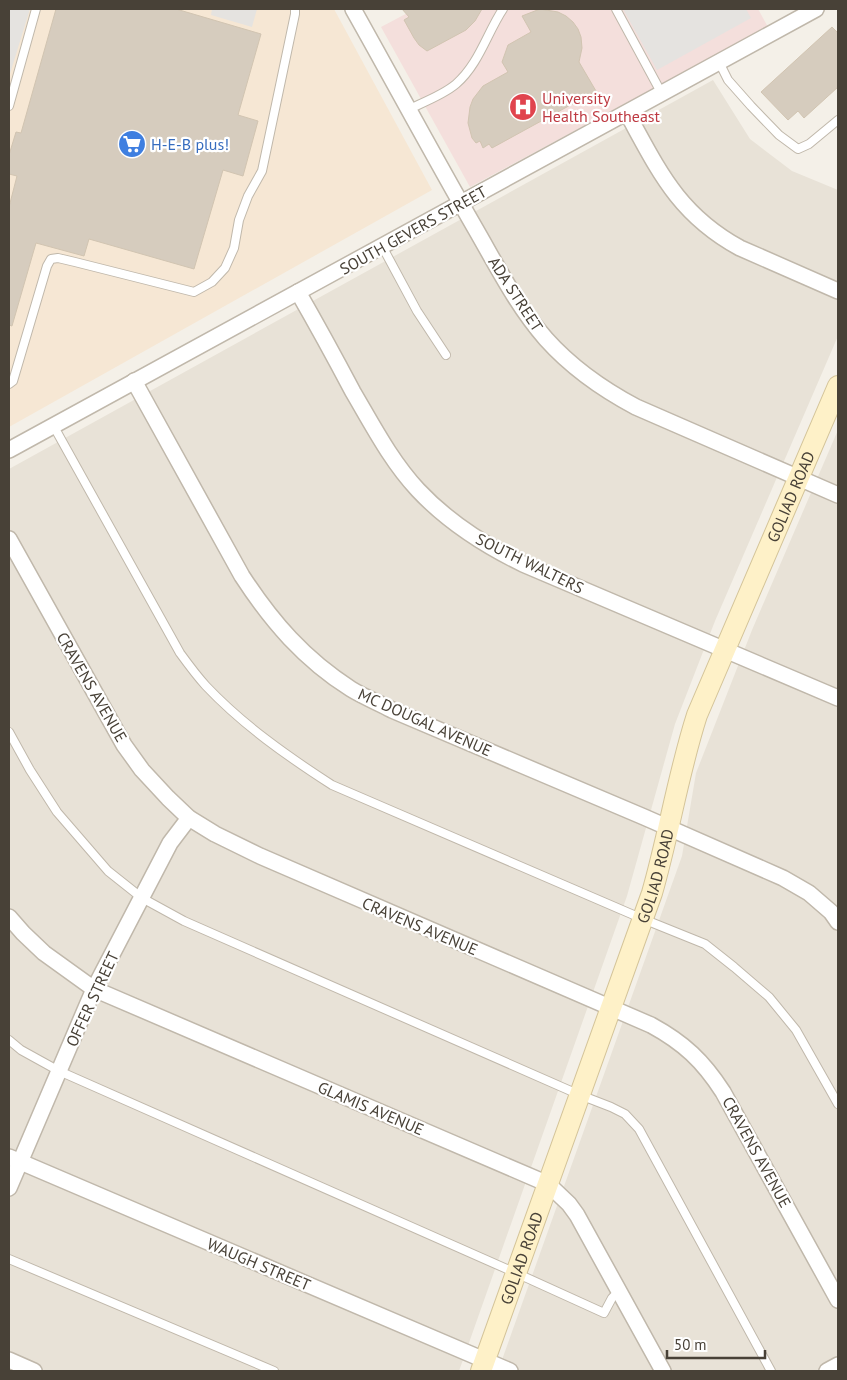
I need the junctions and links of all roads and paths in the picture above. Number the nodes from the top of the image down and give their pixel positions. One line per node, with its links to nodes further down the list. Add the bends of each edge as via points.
1 (36, 9): 9 (lane)
2 (295, 9): 19 (lane, via 262,172 248,196 225,268 212,282 194,292 58,258 51,259 13,381)
3 (353, 9): 10 (street, ADA STREET)
4 (503, 9): 10 (lane, via 474,62 456,83)
5 (616, 9): 8 (lane)
6 (816, 9): 7 (street, SOUTH GEVERS STREET)
7 (719, 62): 8 (street, SOUTH GEVERS STREET); 12 (lane, via 728,80 750,106 798,149)
8 (662, 94): 11 (street, SOUTH GEVERS STREET)
9 (9, 106)
10 (408, 109): 13 (street, ADA STREET)
11 (627, 113): 13 (street, SOUTH GEVERS STREET); 15 (street, via 666,183 709,229 740,248)
12 (838, 120)
13 (460, 204): 14 (street, SOUTH GEVERS STREET); 23 (street, ADA STREET, via 515,298 566,360 588,378 636,407)
14 (382, 246): 16 (street, SOUTH GEVERS STREET); 17 (lane, via 417,311)
15 (838, 291)
16 (298, 292): 18 (street, SOUTH GEVERS STREET); 26 (street, SOUTH WALTERS, via 379,438 397,465 441,513 494,550)
17 (446, 355)
18 (134, 381): 21 (street, SOUTH GEVERS STREET); 30 (street, MC DOUGAL AVENUE, via 242,576 260,604 305,654 352,690 392,710)
19 (9, 384)
20 (838, 386): 23 (main road, GOLIAD ROAD)
21 (53, 425): 22 (street, SOUTH GEVERS STREET); 33 (lane, via 180,653 205,685 247,724 332,785)
22 (9, 450)
23 (799, 478): 24 (street, ADA STREET); 26 (main road, GOLIAD ROAD)
24 (838, 495)
25 (9, 539): 29 (street, CRAVENS AVENUE, via 124,745 142,770)
26 (724, 650): 27 (street, SOUTH WALTERS); 30 (main road, GOLIAD ROAD, via 688,742)
27 (838, 698)
28 (9, 732): 31 (lane, via 57,812 108,871)
29 (189, 818): 31 (street, OFFER STREET, via 170,843); 36 (street, CRAVENS AVENUE, via 260,856)
30 (667, 828): 33 (main road, GOLIAD ROAD, via 662,858); 34 (street, MC DOUGAL AVENUE, via 797,885 820,902)
31 (142, 898): 35 (street, OFFER STREET); 39 (lane, via 184,922)
32 (9, 917): 35 (street, GLAMIS AVENUE, via 44,954)
33 (642, 919): 36 (main road, GOLIAD ROAD); 40 (lane, via 705,944 769,997 796,1030)
34 (838, 922)
35 (94, 989): 38 (street, OFFER STREET); 42 (street, GLAMIS AVENUE)
36 (611, 1008): 39 (main road, GOLIAD ROAD); 47 (street, CRAVENS AVENUE, via 665,1032 694,1054 711,1073)
37 (9, 1040): 38 (lane)
38 (59, 1071): 41 (street, OFFER STREET); 45 (lane)
39 (580, 1095): 42 (main road, GOLIAD ROAD); 55 (lane, via 625,1114 639,1129)
40 (838, 1104)
41 (14, 1159): 43 (street, OFFER STREET); 50 (street, WAUGH STREET)
42 (548, 1184): 45 (main road, GOLIAD ROAD); 46 (street, GLAMIS AVENUE, via 577,1215)
43 (9, 1188)
44 (9, 1259): 52 (lane)
45 (516, 1272): 46 (lane, via 604,1313); 50 (main road, GOLIAD ROAD)
46 (619, 1291): 54 (street, GLAMIS AVENUE)
47 (838, 1300)
48 (9, 1360): 51 (street)
49 (838, 1365): 56 (street)
50 (483, 1366): 53 (street, WAUGH STREET)
51 (34, 1371)
52 (274, 1371)
53 (510, 1371)
54 (663, 1371)
55 (771, 1371)
56 (827, 1371)

